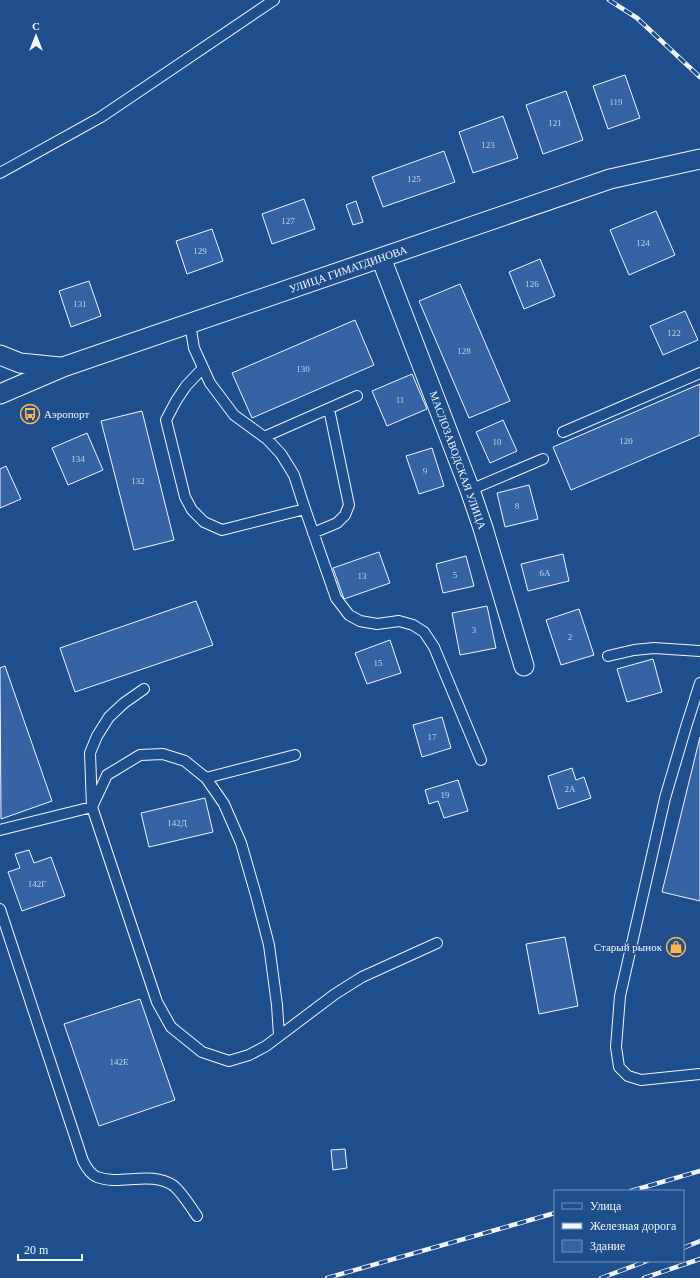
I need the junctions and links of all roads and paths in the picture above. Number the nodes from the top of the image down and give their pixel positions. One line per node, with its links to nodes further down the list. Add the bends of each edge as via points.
1 (274, 0): 3 (lane, via 102,117)
2 (700, 159): 4 (street, УЛИЦА ГИМАТДИНОВА, via 610,180)
3 (0, 173)
4 (381, 258): 5 (street, УЛИЦА ГИМАТДИНОВА); 16 (street, МАСЛОЗАВОДСКАЯ УЛИЦА)
5 (190, 324): 7 (street, УЛИЦА ГИМАТДИНОВА); 8 (lane, via 194,348)
6 (0, 355): 7 (street, via 20,363)
7 (63, 367): 10 (street, УЛИЦА ГИМАТДИНОВА)
8 (203, 368): 14 (lane, via 210,383 234,415); 17 (lane, via 186,386 166,420 185,497 192,510 204,522 222,530)
9 (700, 373): 13 (lane)
10 (0, 394)
11 (357, 396): 12 (lane)
12 (329, 409): 14 (lane); 18 (lane, via 349,505 345,515 337,523)
13 (563, 432)
14 (264, 437): 17 (lane, via 281,454 294,475)
15 (543, 459): 16 (lane)
16 (470, 490): 21 (street, МАСЛОЗАВОДСКАЯ УЛИЦА)
17 (305, 509): 18 (lane)
18 (313, 533): 26 (lane, via 336,598 349,615 360,621 377,624 399,621 424,632 434,647)
19 (700, 651): 20 (lane, via 654,648)
20 (608, 656)
21 (524, 666)
22 (700, 683): 24 (lane)
23 (144, 690): 28 (lane, via 124,703 109,718 97,736 90,753)
24 (697, 705): 33 (lane, via 665,798 620,996 616,1047 619,1067 628,1076 641,1080)
25 (295, 755): 27 (lane)
26 (481, 760)
27 (206, 778): 28 (lane, via 185,761 162,754 140,756 107,775); 32 (lane, via 224,804 241,843 254,887 269,945)
28 (92, 807): 29 (lane); 32 (lane, via 157,1002 171,1027 202,1052 229,1061 249,1055)
29 (0, 830)
30 (0, 909): 34 (lane, via 88,1171 96,1177 112,1180 146,1178 162,1181 174,1186)
31 (437, 943): 32 (lane, via 362,977 334,994)
32 (279, 1036)
33 (700, 1074)
34 (197, 1216)

